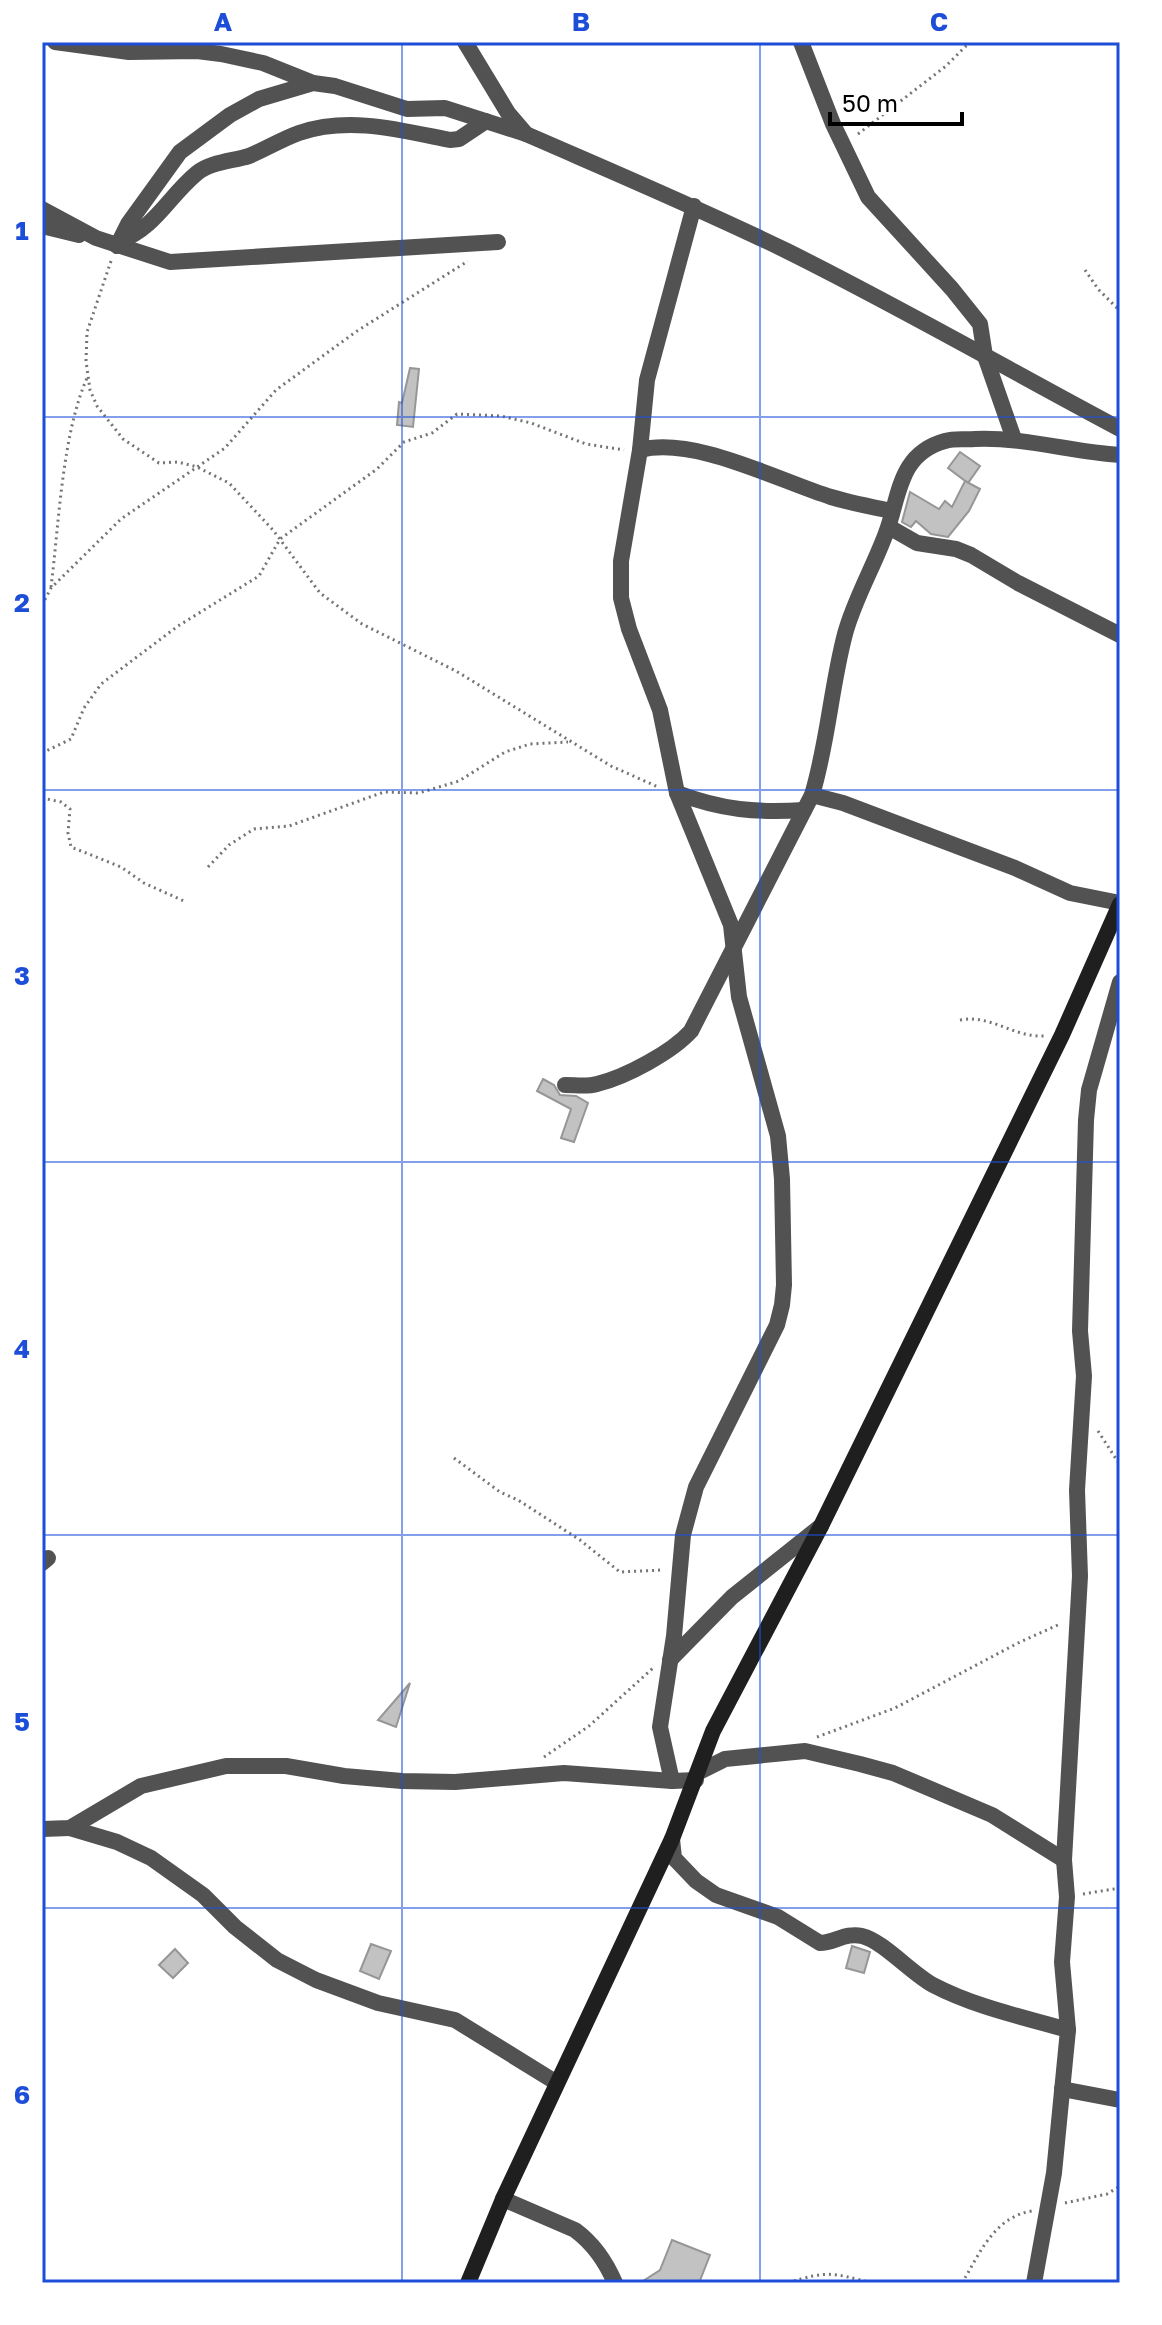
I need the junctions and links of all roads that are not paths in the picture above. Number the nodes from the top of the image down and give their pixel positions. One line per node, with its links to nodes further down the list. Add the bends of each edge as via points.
1 (55, 42): 4 (street, via 129,52 221,54 263,63)
2 (465, 42): 6 (street)
3 (801, 42): 13 (street, via 868,197 980,324)
4 (313, 83): 5 (street, via 407,109 445,108); 12 (street, via 259,99 180,152)
5 (486, 121): 6 (street); 12 (street, via 450,140 352,123 298,133 275,146 200,170 150,224)
6 (526, 134): 7 (street)
7 (694, 206): 13 (street); 16 (street, via 647,380)
8 (42, 209): 10 (street)
9 (42, 226): 10 (street)
10 (96, 238): 12 (street)
11 (498, 242): 12 (street, via 170,262)
12 (118, 244)
13 (985, 356): 14 (street); 15 (street)
14 (1120, 429)
15 (1014, 439): 17 (street); 18 (street, via 932,445 902,478)
16 (640, 450): 18 (street, via 666,445 700,452); 20 (street, via 621,561 621,598 668,736)
17 (1120, 455)
18 (890, 519): 19 (street, via 917,543 971,555); 21 (street, via 846,631 821,765)
19 (1120, 635)
20 (677, 793): 21 (street, via 756,813); 23 (street, via 725,910)
21 (808, 802): 22 (street, via 843,803 1070,893); 23 (street)
22 (1120, 904): 26 (street, via 1062,1035)
23 (734, 946): 25 (street, via 691,1031 679,1044 598,1084); 27 (street, via 739,997 778,1136 782,1305 777,1325 696,1487 683,1535)
24 (1120, 982): 33 (street, via 1087,1106 1077,1490 1080,1576)
25 (565, 1085)
26 (821, 1526): 27 (street, via 732,1597); 28 (street, via 713,1731)
27 (670, 1660): 29 (street, via 660,1727)
28 (698, 1776): 29 (street); 32 (street); 33 (street, via 725,1759 805,1751 893,1773 992,1815)
29 (672, 1781): 30 (street, via 564,1773 402,1781 286,1766 226,1766 141,1786)
30 (70, 1828): 31 (street); 35 (street, via 151,1858 277,1960 378,2003 455,2020)
31 (42, 1829)
32 (672, 1839): 34 (street, via 674,1858 716,1895 778,1917 820,1943 862,1936 952,1995); 35 (street)
33 (1064, 1860): 34 (street, via 1062,1962)
34 (1068, 2030): 36 (street)
35 (557, 2083): 38 (street)
36 (1062, 2089): 37 (street); 41 (street)
37 (1120, 2100)
38 (503, 2199): 39 (street); 40 (street, via 586,2238)
39 (468, 2283)
40 (615, 2283)
41 (1034, 2283)

